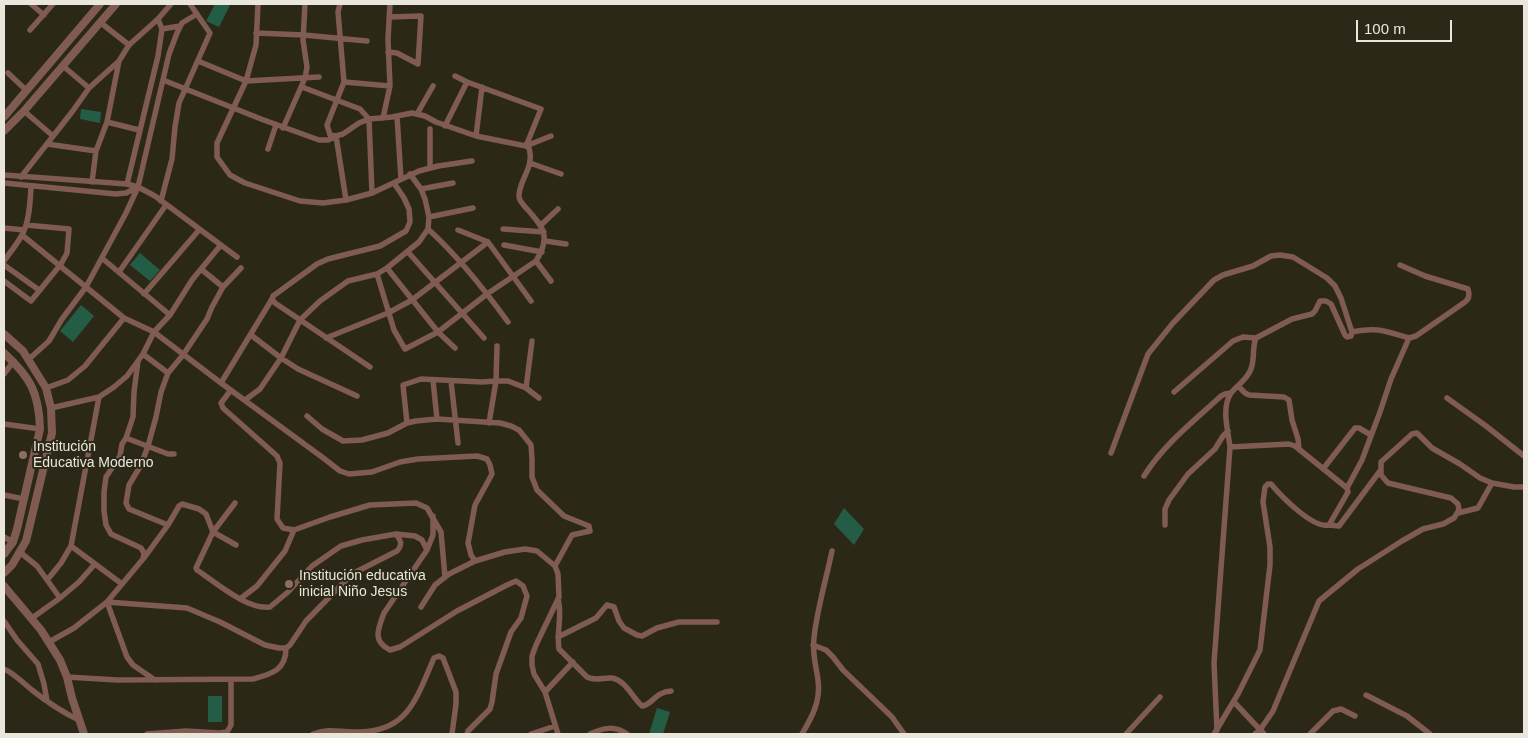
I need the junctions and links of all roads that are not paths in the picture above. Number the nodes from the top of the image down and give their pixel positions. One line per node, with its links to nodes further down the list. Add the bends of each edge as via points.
1 (31, 4): 12 (street)
2 (53, 4): 12 (street)
3 (116, 4): 15 (street)
4 (171, 4): 14 (street)
5 (190, 4): 11 (street)
6 (258, 4): 19 (street)
7 (305, 4): 20 (street)
8 (340, 4): 21 (street)
9 (390, 4): 13 (street)
10 (97, 5): 42 (street)
11 (197, 14): 16 (street); 25 (street, via 210,33)
12 (44, 15): 18 (street)
13 (389, 17): 24 (street); 24 (street, via 421,16 418,64)
14 (158, 19): 17 (street); 23 (street)
15 (101, 23): 23 (street); 27 (street)
16 (180, 26): 17 (street); 32 (street)
17 (162, 29): 56 (street)
18 (30, 30)
19 (256, 33): 20 (street); 33 (street)
20 (304, 35): 21 (street); 30 (street, via 308,67)
21 (341, 38): 22 (street); 34 (street)
22 (367, 41)
23 (129, 45): 26 (street)
24 (388, 52): 36 (street)
25 (198, 61): 33 (street); 41 (street)
26 (119, 62): 40 (street); 51 (street)
27 (63, 66): 40 (street); 45 (street)
28 (8, 73): 42 (street)
29 (455, 76): 35 (street)
30 (305, 78): 31 (street); 33 (street); 38 (street)
31 (319, 78)
32 (163, 80): 41 (street); 80 (street)
33 (246, 81): 44 (street)
34 (344, 82): 36 (street); 43 (street)
35 (467, 82): 39 (street); 53 (street)
36 (390, 86): 49 (street)
37 (433, 86): 46 (street)
38 (302, 87): 43 (street); 54 (street)
39 (482, 87): 60 (street); 63 (street, via 541,109)
40 (89, 88): 58 (street)
41 (186, 89): 44 (street); 84 (street, via 174,127 172,159)
42 (27, 91): 48 (street)
43 (337, 100): 50 (street, via 360,109); 59 (street, via 327,125 330,135)
44 (233, 108): 52 (street); 83 (street, via 217,143 217,157 230,175 300,202)
45 (24, 111): 57 (street); 58 (street)
46 (417, 114): 47 (street); 53 (street)
47 (397, 116): 49 (street); 73 (street)
48 (4, 117)
49 (383, 118): 50 (street)
50 (369, 119): 59 (street); 82 (street)
51 (107, 122): 56 (street); 65 (street)
52 (276, 125): 54 (street); 64 (street)
53 (445, 126): 60 (street)
54 (283, 128): 59 (street, via 319,140)
55 (430, 129): 68 (street)
56 (139, 130): 78 (street)
57 (4, 131)
58 (53, 136): 62 (street)
59 (336, 136): 83 (street)
60 (476, 136): 63 (street)
61 (551, 136): 63 (street)
62 (47, 144): 65 (street); 72 (street)
63 (526, 146): 67 (street, via 531,154)
64 (268, 149)
65 (96, 151): 74 (street)
66 (472, 161): 68 (street)
67 (530, 164): 70 (street); 88 (street, via 519,196)
68 (430, 168): 69 (street)
69 (410, 174): 73 (street); 81 (street)
70 (562, 174)
71 (4, 175): 72 (street)
72 (21, 177): 74 (street)
73 (401, 179): 75 (street)
74 (92, 182): 78 (street)
75 (394, 183): 82 (street); 124 (street, via 409,210 410,222 406,231 380,246 317,264)
76 (453, 183): 81 (street)
77 (4, 184): 79 (street)
78 (127, 184): 80 (street)
79 (31, 187): 80 (street, via 116,194); 91 (street)
80 (138, 187): 84 (street); 104 (street)
81 (421, 189): 87 (street)
82 (372, 193): 83 (street)
83 (346, 200)
84 (163, 203): 92 (street); 113 (street)
85 (473, 208): 87 (street)
86 (558, 209): 88 (street)
87 (429, 217): 90 (street)
88 (541, 225): 95 (street)
89 (4, 228): 91 (street)
90 (428, 228): 101 (street); 106 (street)
91 (24, 230): 107 (street); 109 (street); 109 (street, via 69,230 67,253)
92 (200, 230): 100 (street); 122 (street)
93 (458, 230): 97 (street)
94 (503, 230): 95 (street)
95 (544, 232): 96 (street)
96 (545, 241): 98 (street); 102 (street)
97 (488, 242): 106 (street); 115 (street)
98 (566, 244)
99 (504, 245): 102 (street)
100 (220, 246): 103 (street); 112 (street)
101 (408, 252): 111 (street); 118 (street)
102 (542, 252): 105 (street)
103 (237, 258)
104 (103, 259): 113 (street); 120 (street)
105 (536, 261): 115 (street); 117 (street)
106 (460, 262): 118 (street); 123 (street)
107 (4, 263): 121 (street)
108 (1400, 265): 141 (street, via 1468,289 1470,294 1468,300)
109 (59, 266): 120 (street); 121 (street)
110 (241, 268): 119 (street)
111 (387, 268): 114 (street); 125 (street)
112 (201, 270): 119 (street); 129 (street)
113 (119, 272): 122 (street)
114 (377, 274): 127 (street); 131 (street, via 348,281)
115 (513, 275): 123 (street); 126 (street)
116 (4, 281): 121 (street, via 31,300)
117 (551, 281)
118 (434, 282): 125 (street); 128 (street)
119 (223, 286): 147 (street, via 207,319)
120 (86, 287): 130 (street); 149 (street, via 49,341)
121 (39, 290)
122 (144, 294): 129 (street)
123 (487, 294): 128 (street); 132 (street)
124 (272, 299): 131 (street); 137 (street)
125 (412, 300): 127 (street); 134 (street)
126 (531, 301)
127 (388, 313): 134 (street, via 405,349); 138 (street)
128 (462, 314): 134 (street); 139 (street)
129 (170, 315): 133 (street)
130 (124, 318): 133 (street); 160 (street, via 85,366 68,380)
131 (300, 320): 138 (street); 148 (street)
132 (508, 322)
133 (154, 332): 146 (street); 147 (street)
134 (438, 332): 144 (street)
135 (1352, 332): 140 (street, via 1350,337 1346,336 1333,306 1322,300 1312,314 1292,319); 141 (street, via 1380,329); 185 (street, via 1335,286 1293,257 1271,256 1253,266 1223,275 1214,280 1173,323 1148,354)
136 (4, 334): 149 (street)
137 (251, 335): 148 (street); 158 (street)
138 (326, 338): 152 (street)
139 (484, 338)
140 (1256, 338): 159 (street, via 1253,363); 163 (street, via 1243,337 1233,341)
141 (1409, 338): 179 (street, via 1390,379)
142 (532, 340): 161 (street)
143 (497, 346): 156 (street)
144 (455, 348)
145 (4, 353): 151 (street)
146 (143, 354): 150 (street); 153 (street)
147 (183, 355): 153 (street); 158 (street)
148 (281, 358): 165 (street); 169 (street, via 260,389)
149 (28, 360): 160 (street)
150 (138, 361): 166 (street, via 114,388); 180 (street, via 134,417)
151 (13, 362): 154 (street); 177 (street, via 30,382 37,397)
152 (370, 367)
153 (168, 373): 182 (street)
154 (4, 374)
155 (433, 380): 157 (street); 172 (street); 174 (street, via 421,379 403,385)
156 (496, 380): 157 (street); 161 (street); 175 (street)
157 (450, 381): 173 (street)
158 (221, 383): 162 (street)
159 (1238, 386): 164 (street); 184 (street, via 1249,395 1288,398)
160 (46, 388): 170 (street)
161 (526, 388): 167 (street)
162 (231, 390): 169 (street); 202 (street, via 221,403 222,408 278,456 277,519 283,528)
163 (1174, 392)
164 (1231, 393): 178 (street, via 1226,411); 190 (street, via 1221,396 1172,441 1153,460)
165 (358, 396)
166 (99, 397): 170 (street); 208 (street)
167 (539, 398)
168 (1447, 398): 187 (street)
169 (245, 400): 214 (street, via 340,471 349,474 372,472 418,459 477,456 487,459 492,474 475,505 468,543)
170 (52, 408): 211 (street, via 52,433)
171 (307, 416): 174 (street, via 343,441 388,433)
172 (437, 419): 173 (street); 174 (street)
173 (456, 421): 175 (street); 181 (street)
174 (407, 423)
175 (489, 423): 216 (street, via 511,426 525,436 531,445 532,477 537,490 564,516 589,526 590,531 572,535)
176 (4, 424): 177 (street)
177 (40, 429): 195 (street)
178 (1228, 432): 183 (street); 200 (street, via 1188,474 1169,500)
179 (1371, 435): 188 (street, via 1355,428); 193 (street)
180 (126, 438): 182 (street); 213 (street, via 120,456 106,477 106,525 111,534 141,548)
181 (458, 443)
182 (148, 446): 186 (street); 199 (street, via 129,485 126,504 129,509)
183 (1230, 447): 184 (street, via 1288,444); 248 (street, via 1214,663)
184 (1299, 448): 188 (street)
185 (1111, 453)
186 (174, 454)
187 (1524, 456)
188 (1323, 469): 193 (street)
189 (1380, 471): 191 (street, via 1381,462 1417,433 1432,448); 197 (street, via 1391,484 1454,499); 201 (street, via 1338,526)
190 (1144, 476)
191 (1492, 482): 192 (street); 197 (street, via 1478,508)
192 (1524, 487)
193 (1347, 488): 201 (street, via 1347,495)
194 (4, 495): 195 (street)
195 (24, 499): 206 (street)
196 (235, 503): 203 (street)
197 (1458, 513): 249 (street, via 1443,524 1423,528 1358,569 1319,601)
198 (433, 516): 202 (street, via 427,508 416,503 370,505); 209 (street, via 433,535); 218 (street, via 441,532)
199 (168, 525): 203 (street, via 182,504 206,514); 213 (street)
200 (1165, 525)
201 (1329, 526): 244 (street, via 1296,509 1271,484 1265,487 1270,565 1260,650)
202 (294, 530): 223 (street, via 285,551 257,586)
203 (213, 532): 207 (street); 223 (street, via 196,568)
204 (396, 534): 209 (street, via 415,536 422,540); 223 (street, via 340,546 312,566 270,607); 233 (street, via 401,542 398,551 352,574 306,621)
205 (4, 537): 206 (street)
206 (12, 542): 212 (street)
207 (236, 545)
208 (71, 546): 215 (street); 219 (street)
209 (427, 550): 255 (street, via 384,613 378,637 382,646 390,650 516,581 523,586 527,596 521,618 511,632 496,674 490,708)
210 (832, 551): 232 (street)
211 (21, 553): 217 (street); 219 (street)
212 (4, 554)
213 (144, 559): 220 (street)
214 (475, 561): 216 (street, via 525,549 538,551); 218 (street)
215 (94, 564): 220 (street); 222 (street)
216 (555, 566): 224 (street)
217 (4, 573)
218 (445, 577): 226 (street, via 435,585)
219 (48, 579): 222 (street)
220 (122, 584): 225 (street)
221 (4, 586): 227 (street)
222 (60, 598): 227 (street)
223 (240, 599)
224 (558, 599): 230 (street, via 561,608); 240 (street, via 532,656 534,674)
225 (107, 602): 231 (street); 233 (street, via 187,608 265,645); 237 (street, via 126,657)
226 (420, 607)
227 (32, 618): 231 (street)
228 (718, 622): 230 (street, via 679,622 642,636 624,628 610,605 604,607 596,618)
229 (5, 625): 243 (street, via 38,664)
230 (558, 637): 234 (street, via 559,649)
231 (50, 642): 236 (street)
232 (813, 645): 260 (street, via 819,696 815,712); 261 (street, via 826,650 892,717)
233 (286, 648): 238 (street, via 284,662 272,673 253,679)
234 (573, 662): 239 (street, via 591,680 612,678 619,681 642,706 657,695); 240 (street)
235 (4, 669): 243 (street)
236 (67, 677): 237 (street); 246 (street)
237 (155, 680): 238 (street)
238 (231, 680): 250 (street)
239 (672, 691)
240 (545, 692): 247 (street)
241 (1366, 695): 265 (street, via 1407,716)
242 (1160, 697): 262 (street)
243 (47, 701): 246 (street)
244 (1234, 702): 248 (street); 249 (street)
245 (1355, 716): 264 (street, via 1341,709 1333,711)
246 (79, 720): 251 (street)
247 (555, 726): 256 (street); 257 (street)
248 (1216, 732)
249 (1262, 732): 263 (street)
250 (229, 733): 252 (street, via 186,731)
251 (84, 734)
252 (147, 734)
253 (313, 734): 254 (street, via 334,730 374,730 401,719 412,706 434,658 439,656 443,658 456,692)
254 (452, 734)
255 (468, 734)
256 (531, 734)
257 (558, 734)
258 (590, 734): 259 (street, via 603,728 613,728)
259 (626, 734)
260 (802, 734)
261 (904, 734)
262 (1126, 734)
263 (1255, 734)
264 (1310, 734)
265 (1430, 734)

